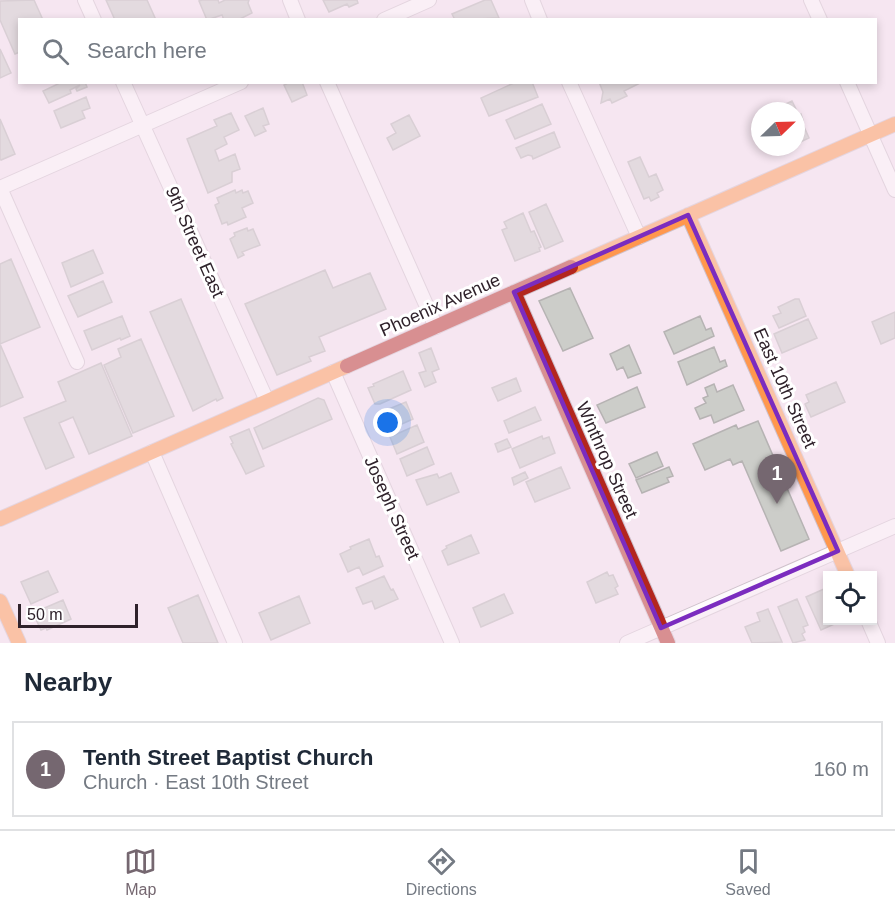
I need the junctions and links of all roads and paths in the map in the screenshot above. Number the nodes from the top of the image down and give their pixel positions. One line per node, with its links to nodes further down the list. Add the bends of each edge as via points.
1 (85, 0): 6 (street)
2 (290, 0): 7 (street)
3 (429, 0): 8 (street)
4 (532, 0): 9 (street)
5 (811, 0): 10 (street)
6 (93, 18)
7 (297, 18)
8 (388, 18)
9 (539, 18)
10 (819, 18)
11 (124, 84): 17 (street, 9th Street East)
12 (237, 84): 17 (street)
13 (328, 84): 24 (street)
14 (570, 84): 22 (street)
15 (848, 84): 18 (street)
16 (895, 124): 18 (street, Phoenix Avenue)
17 (143, 126): 19 (street); 27 (street, 9th Street East)
18 (870, 135): 20 (street); 21 (street, Phoenix Avenue)
19 (0, 188): 25 (street)
20 (895, 190)
21 (688, 215): 22 (street, Phoenix Avenue); 31 (street, East 10th Street)
22 (639, 237): 23 (street, Phoenix Avenue)
23 (514, 292): 24 (street, Phoenix Avenue); 35 (street, Winthrop Street)
24 (436, 327): 26 (street, Phoenix Avenue)
25 (77, 362)
26 (333, 372): 27 (street, Phoenix Avenue); 38 (street, Joseph Street)
27 (267, 401): 28 (street, Phoenix Avenue)
28 (152, 452): 29 (street, Phoenix Avenue); 37 (street)
29 (0, 519)
30 (895, 526): 31 (street)
31 (838, 551): 32 (street, East 10th Street); 35 (street)
32 (846, 571)
33 (0, 601): 36 (street)
34 (870, 625): 41 (street)
35 (661, 628): 39 (street); 40 (street, Winthrop Street)
36 (19, 643)
37 (235, 643)
38 (452, 643)
39 (627, 643)
40 (668, 643)
41 (878, 643)

